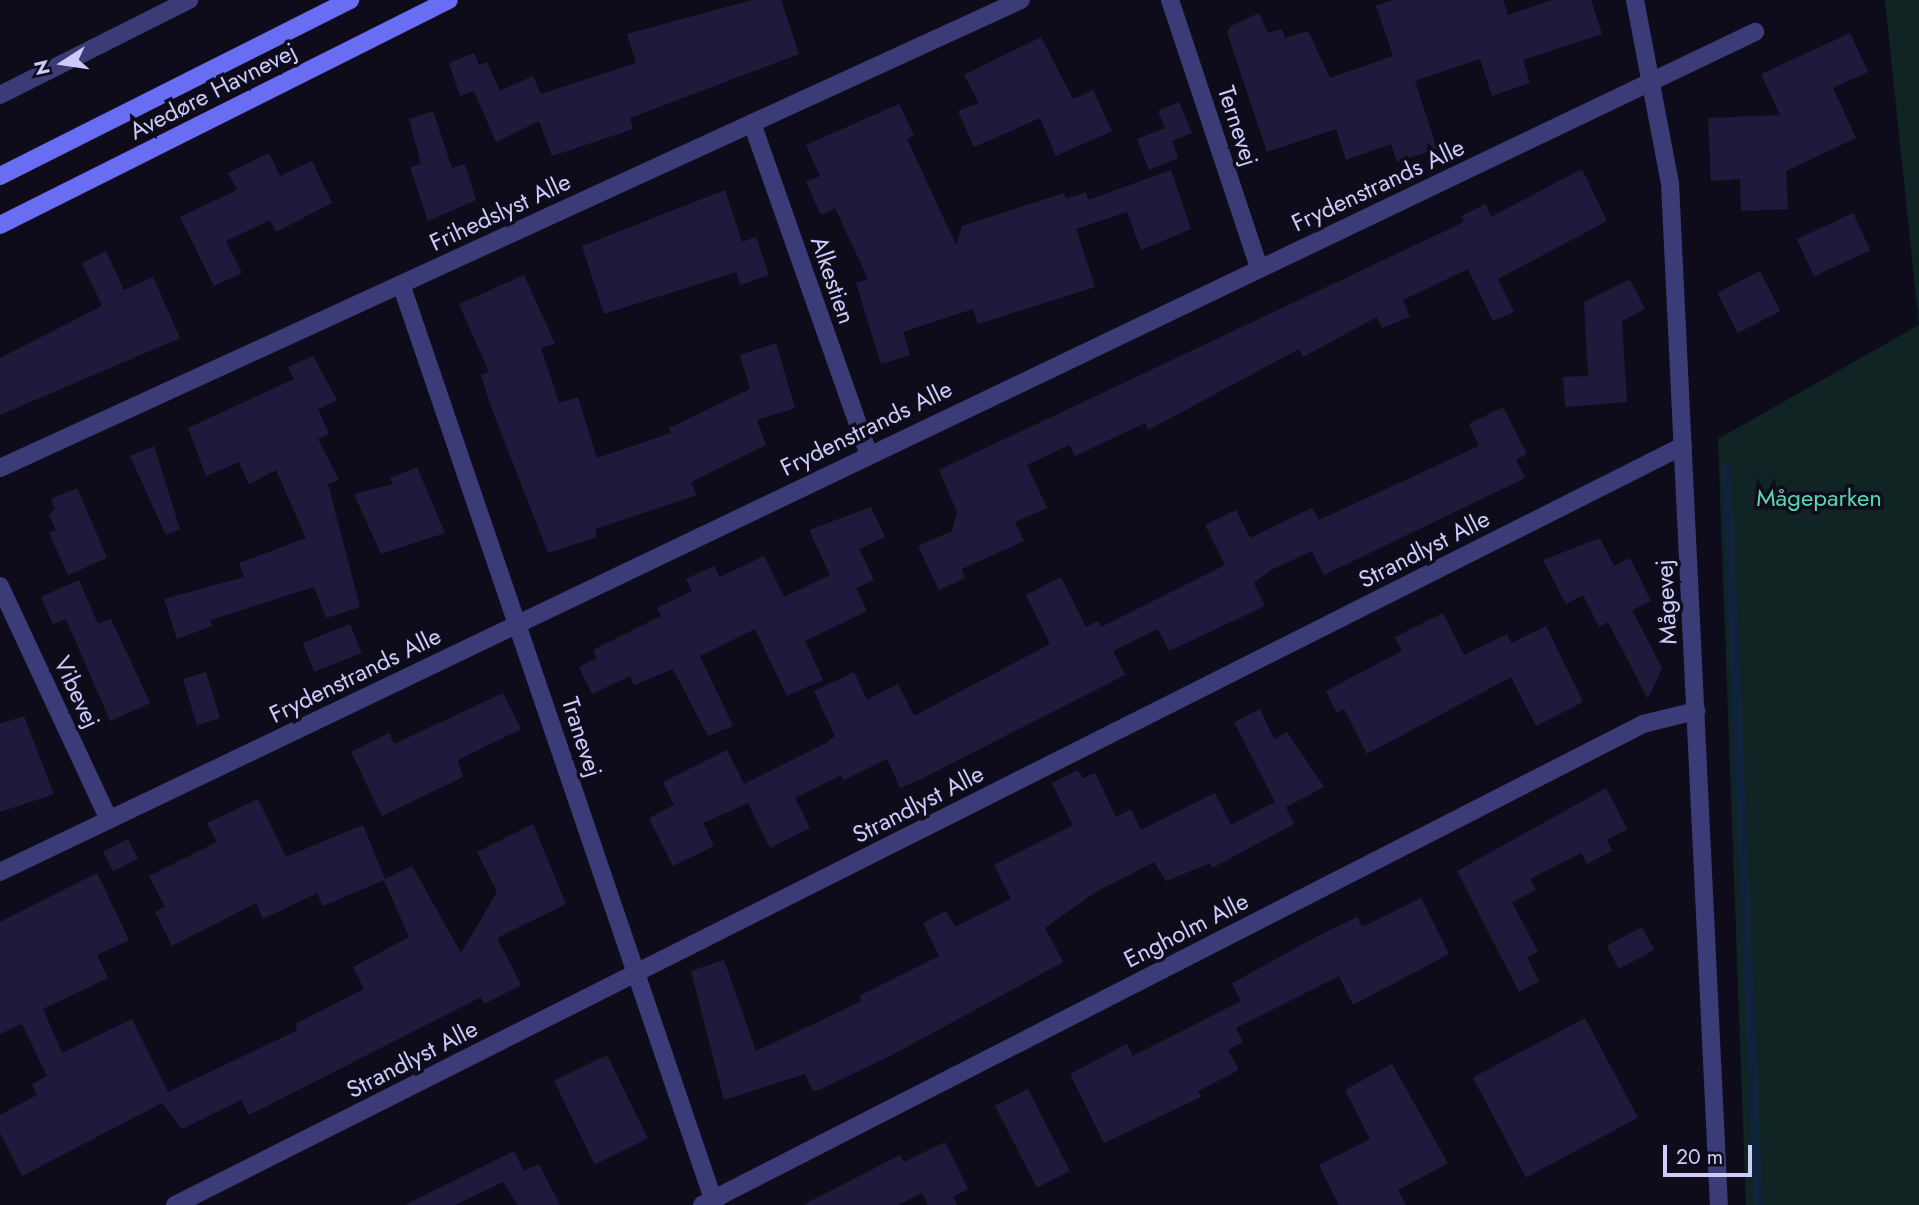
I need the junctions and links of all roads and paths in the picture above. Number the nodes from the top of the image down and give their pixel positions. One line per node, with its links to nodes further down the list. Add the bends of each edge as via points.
1 (189, 0): 9 (street)
2 (350, 0): 11 (street, Avedøre Havnevej)
3 (449, 0): 12 (street, Avedøre Havnevej)
4 (1021, 0): 10 (street, Frihedslyst Alle)
5 (1170, 0): 13 (street, Ternevej)
6 (1635, 0): 8 (street, Mågevej)
7 (1755, 32): 8 (street, Frydenstrands Alle)
8 (1656, 82): 13 (street, Frydenstrands Alle); 15 (street, Mågevej, via 1670,183)
9 (0, 95)
10 (752, 123): 14 (street, Frihedslyst Alle); 16 (street, Alkestien)
11 (0, 176)
12 (0, 225)
13 (1259, 268): 16 (street, Frydenstrands Alle)
14 (401, 284): 17 (street, Frihedslyst Alle); 19 (street, Tranevej)
15 (1683, 446): 20 (street, Mågevej); 23 (street, Strandlyst Alle)
16 (868, 453): 19 (street, Frydenstrands Alle)
17 (0, 468)
18 (0, 586): 21 (street, Vibevej)
19 (520, 623): 21 (street, Frydenstrands Alle); 23 (street, Tranevej)
20 (1696, 711): 24 (street, Engholm Alle, via 1643,724); 26 (street, Mågevej)
21 (109, 820): 22 (street, Frydenstrands Alle)
22 (0, 872)
23 (633, 975): 24 (street, Tranevej); 25 (street, Strandlyst Alle)
24 (710, 1203)
25 (175, 1205)
26 (1718, 1205)

